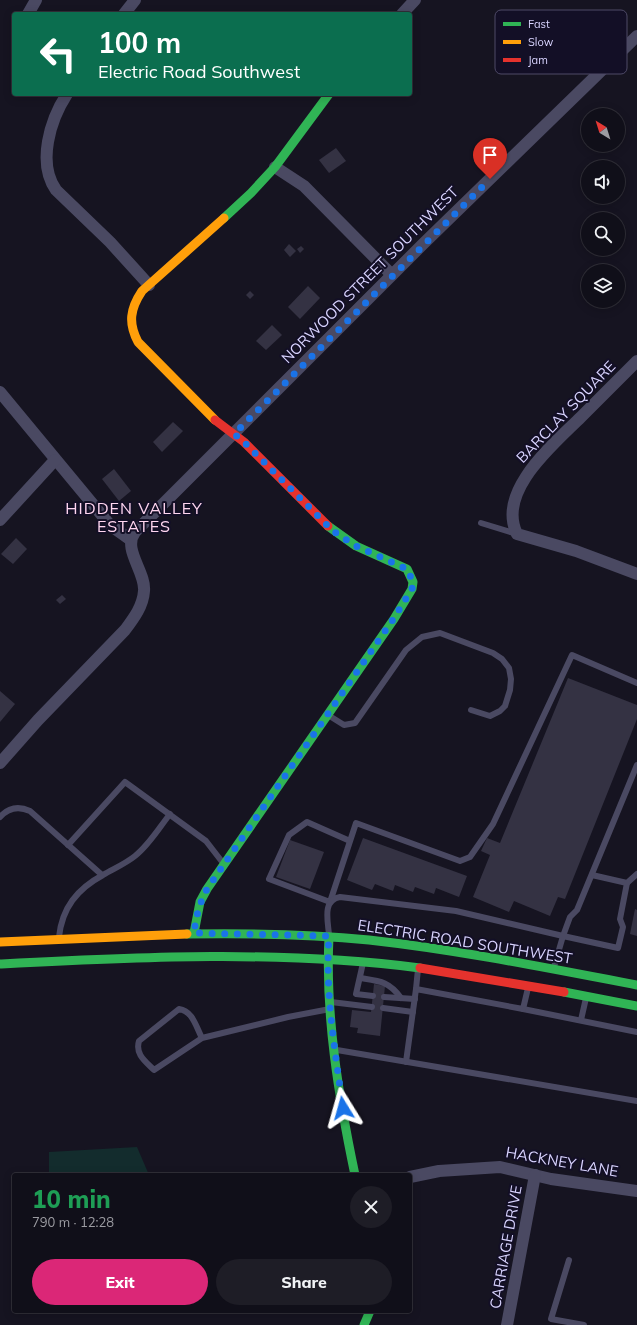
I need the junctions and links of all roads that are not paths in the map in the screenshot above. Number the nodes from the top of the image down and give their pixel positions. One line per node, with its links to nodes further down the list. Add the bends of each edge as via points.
1 (36, 0): 4 (street)
2 (135, 0): 5 (street)
3 (415, 0): 6 (street)
4 (29, 12)
5 (126, 12)
6 (404, 12)
7 (637, 36): 8 (street, NORWOOD STREET SOUTHWEST)
8 (627, 46)
9 (598, 74): 13 (street, NORWOOD STREET SOUTHWEST)
10 (64, 96): 14 (street, via 47,147 46,160 50,182)
11 (328, 96): 12 (street)
12 (275, 167): 13 (street, via 304,186); 14 (street, via 251,193)
13 (392, 275): 17 (street, NORWOOD STREET SOUTHWEST)
14 (149, 285): 17 (street, via 131,306 129,316 132,332 138,342 174,379 221,426)
15 (637, 361): 21 (street, BARCLAY SQUARE, via 529,471 514,503 512,517)
16 (0, 392): 18 (street)
17 (234, 434): 22 (street, NORWOOD STREET SOUTHWEST, via 135,532); 26 (street, via 333,531 356,546 407,569 413,582 412,589 394,618)
18 (55, 460): 19 (street); 22 (street, via 110,525)
19 (0, 520)
20 (481, 523): 21 (lane)
21 (517, 534): 23 (street, via 576,551)
22 (131, 540): 27 (street, via 131,548 144,585 142,602 135,616 125,630)
23 (637, 574)
24 (637, 683): 31 (lane, via 572,655 493,824 470,857 460,861 356,823)
25 (471, 710): 26 (lane, via 490,716 500,712 505,706 510,690 509,668 493,653 440,633 422,637 406,650 355,723 344,725)
26 (328, 715): 33 (street)
27 (0, 763)
28 (637, 765): 36 (lane)
29 (170, 814): 32 (lane, via 125,782); 33 (lane, via 206,841); 35 (lane, via 135,856)
30 (0, 817): 32 (lane, via 10,809 23,808 30,811)
31 (350, 841): 38 (lane); 38 (lane, via 307,822 289,835 269,879)
32 (68, 845): 35 (lane)
33 (224, 864): 39 (street, via 200,902)
34 (637, 874): 37 (lane)
35 (102, 875): 42 (lane, via 88,884 70,903 64,915)
36 (592, 875): 37 (lane); 41 (lane)
37 (627, 883): 41 (lane, via 620,919 623,927 618,948)
38 (330, 902): 40 (lane, via 327,908); 41 (lane, via 340,897 428,906)
39 (194, 933): 40 (street, ELECTRIC ROAD SOUTHWEST); 42 (street, ELECTRIC ROAD SOUTHWEST)
40 (329, 936): 44 (street); 48 (street, ELECTRIC ROAD SOUTHWEST, via 400,943)
41 (562, 936): 48 (lane)
42 (59, 940): 43 (street, ELECTRIC ROAD SOUTHWEST)
43 (0, 942)
44 (327, 958): 45 (street); 46 (street, via 199,955); 59 (street)
45 (363, 961): 47 (street); 49 (lane)
46 (0, 964)
47 (418, 967): 51 (street); 52 (lane)
48 (553, 969): 50 (street, ELECTRIC ROAD SOUTHWEST)
49 (360, 978): 53 (lane); 57 (lane, via 384,982 394,988)
50 (637, 985)
51 (529, 986): 56 (street); 64 (lane)
52 (416, 990): 58 (lane); 64 (lane)
53 (356, 994): 54 (lane); 60 (lane)
54 (373, 996)
55 (384, 996): 57 (lane)
56 (586, 997): 61 (street); 66 (lane)
57 (401, 998): 58 (lane)
58 (415, 999): 65 (lane)
59 (329, 1005): 60 (lane); 68 (lane); 69 (street)
60 (355, 1005): 62 (lane)
61 (637, 1006)
62 (372, 1007)
63 (383, 1008): 65 (lane)
64 (523, 1009): 66 (lane)
65 (413, 1012): 70 (lane)
66 (581, 1020): 67 (lane)
67 (637, 1032)
68 (202, 1038): 68 (lane, via 190,1014 179,1009 139,1040 137,1047 154,1070)
69 (335, 1050): 70 (lane); 72 (street)
70 (406, 1062): 71 (lane)
71 (637, 1101)
72 (355, 1173)
73 (535, 1175): 74 (street, HACKNEY LANE, via 500,1167 439,1171); 75 (street, HACKNEY LANE); 79 (street, CARRIAGE DRIVE)
74 (412, 1177)
75 (637, 1191)
76 (570, 1260): 80 (lane, via 551,1319)
77 (369, 1313): 78 (street)
78 (364, 1325)
79 (507, 1325)
80 (583, 1325)

